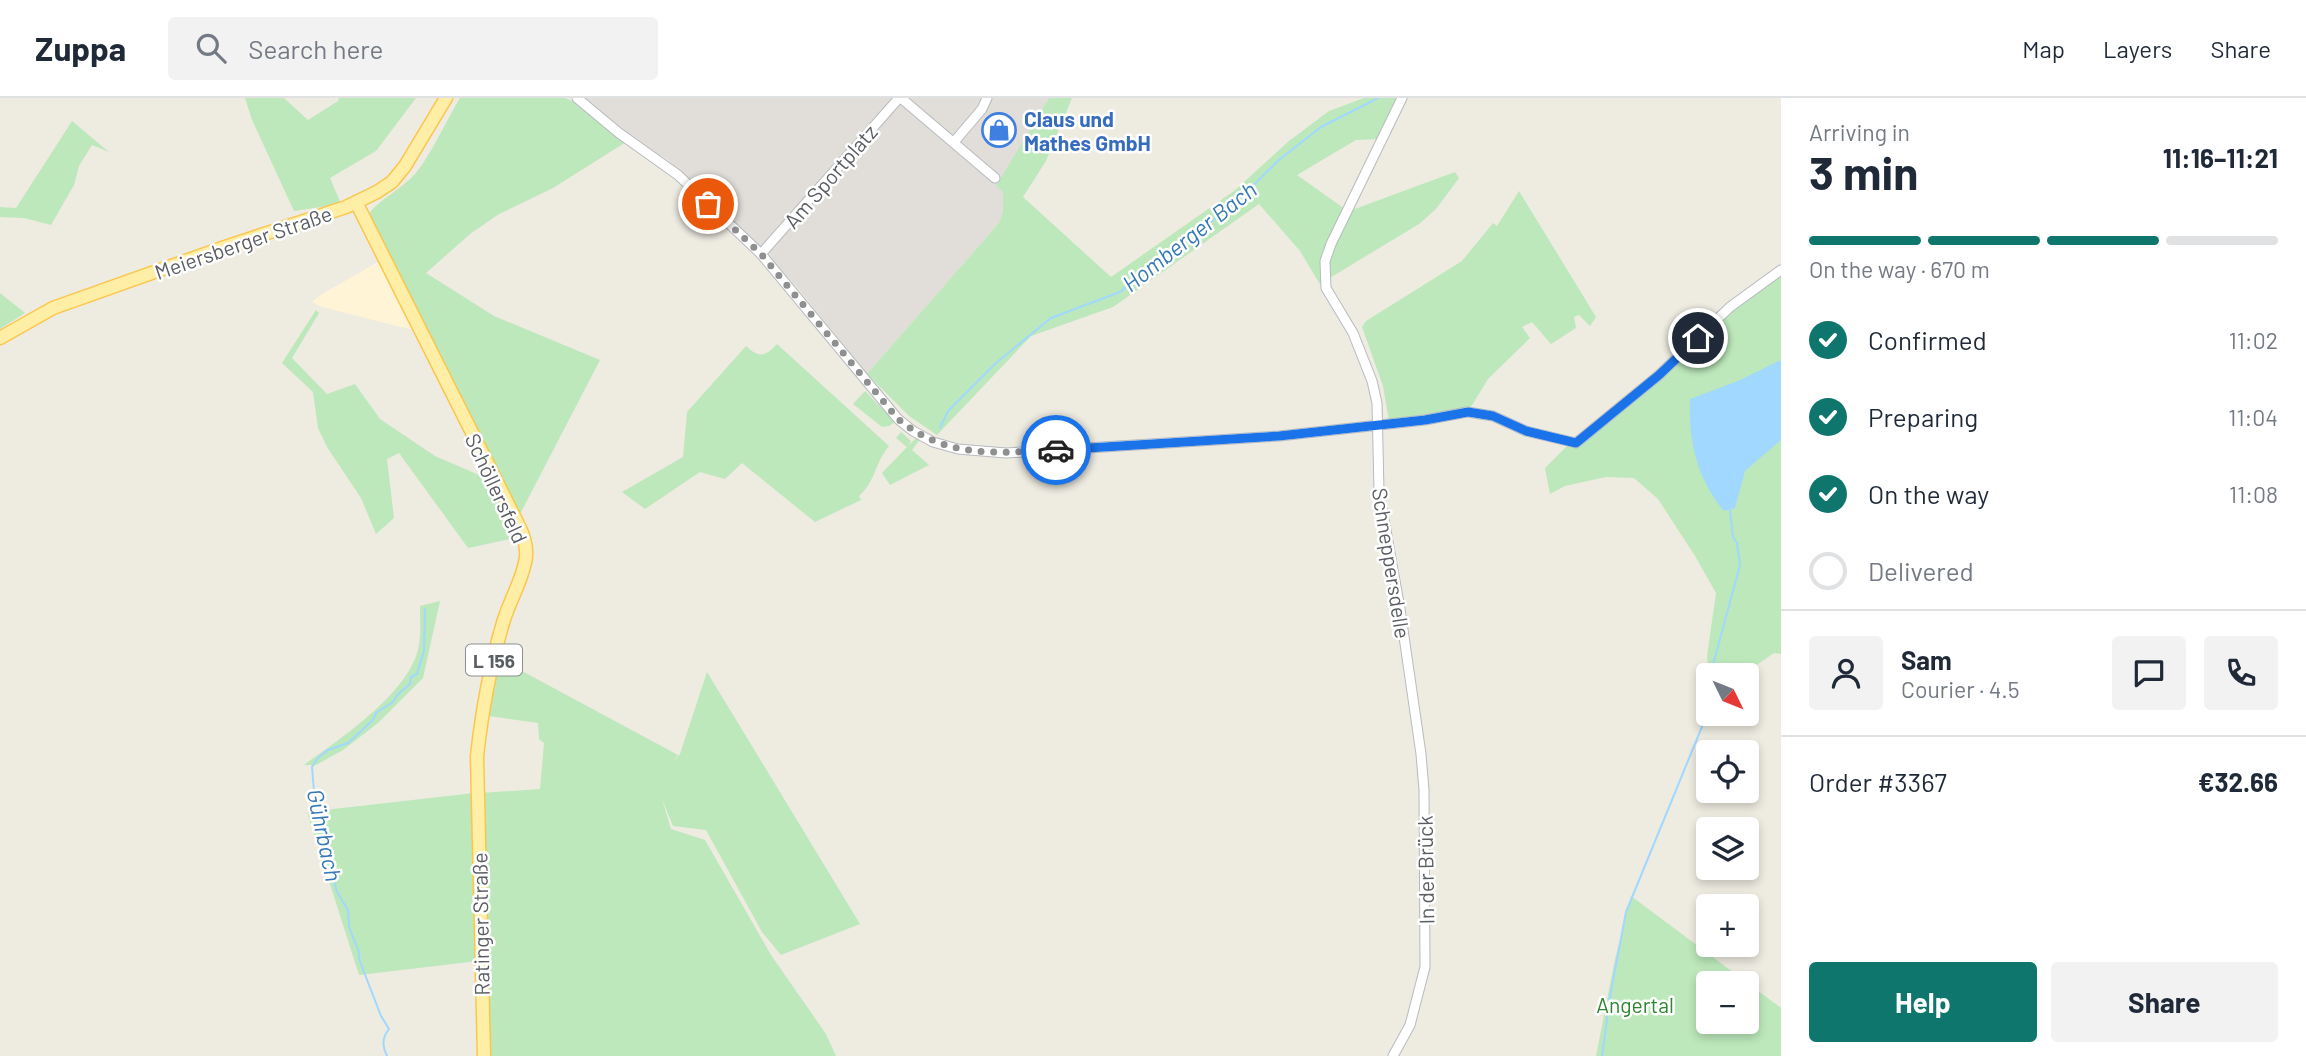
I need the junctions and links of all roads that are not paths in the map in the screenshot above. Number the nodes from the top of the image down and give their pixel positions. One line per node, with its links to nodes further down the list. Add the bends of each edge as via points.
1 (446, 98): 8 (main road, Meiersberger Straße, via 397,176)
2 (577, 98): 9 (street, via 678,175)
3 (900, 98): 6 (street); 9 (street, Am Sportplatz)
4 (987, 98): 6 (street)
5 (1402, 98): 12 (street, Schneppersdelle, via 1325,261 1326,288 1353,333 1372,381)
6 (954, 142): 7 (street)
7 (995, 178)
8 (356, 202): 11 (main road, Meiersberger Straße, via 53,308); 14 (main road, Schöllersfeld / L 156, via 525,540 525,559 502,625 485,699)
9 (761, 254): 12 (street, via 898,419 923,438 947,446 1006,453 1279,436)
10 (1781, 270): 12 (street, via 1730,307 1579,442 1526,431 1480,413)
11 (0, 338)
12 (1378, 424): 13 (street, Schneppersdelle, via 1379,491)
13 (1410, 679): 16 (street, In der Brück, via 1424,790 1425,967 1410,1025)
14 (477, 793): 15 (main road, Ratinger Straße / L 156)
15 (484, 1056)
16 (1393, 1056)

